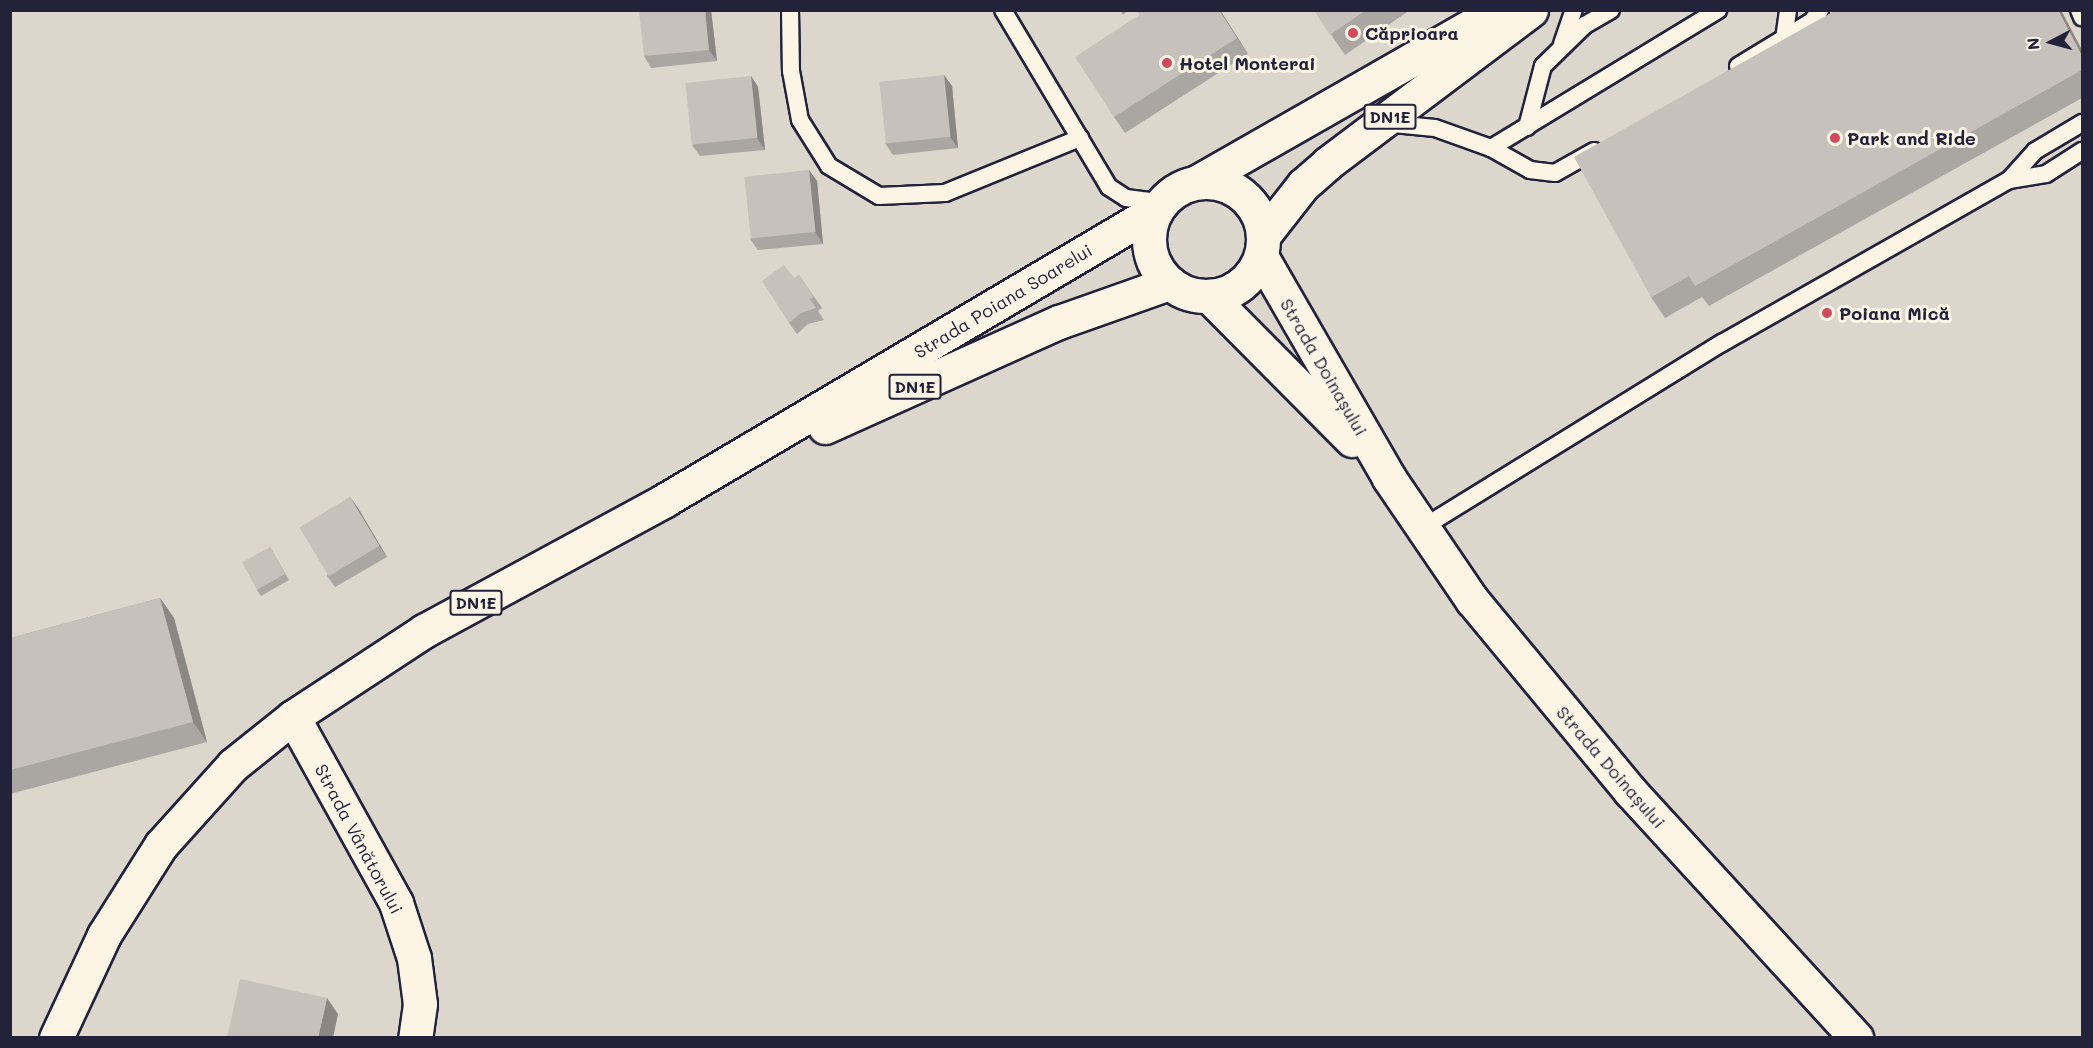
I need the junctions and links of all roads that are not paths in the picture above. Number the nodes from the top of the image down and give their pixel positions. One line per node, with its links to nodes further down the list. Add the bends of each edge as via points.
1 (790, 10): 18 (lane, via 791,71 800,120 830,166 879,196 945,193)
2 (1003, 10): 18 (lane)
3 (1498, 10): 23 (main road, DN1E)
4 (1531, 10): 15 (main road, DN1E)
5 (1574, 10): 13 (lane)
6 (1611, 10): 13 (lane)
7 (1718, 10): 17 (lane)
8 (1788, 10): 12 (lane)
9 (1820, 10): 12 (lane, via 1812,21)
10 (2079, 10): 11 (lane)
11 (2082, 17)
12 (1784, 39): 14 (lane)
13 (1562, 45): 17 (lane, via 1543,66)
14 (1726, 73)
15 (1383, 123): 20 (lane, via 1435,129); 25 (main road, DN1E, via 1303,185)
16 (2082, 123): 22 (lane, via 2035,151)
17 (1527, 127): 20 (lane)
18 (1080, 138): 24 (lane, via 1109,187 1126,198)
19 (1611, 141): 20 (lane, via 1556,173 1530,170)
20 (1491, 148)
21 (2082, 151): 22 (lane, via 2046,174)
22 (2010, 180): 30 (lane, via 1681,367)
23 (1197, 182): 24 (main road, DN1E, via 1181,187); 25 (main road, via 1216,182 1234,189 1259,218)
24 (1157, 206): 26 (main road, via 1149,240 1151,256); 29 (main road, Strada Poiana Soarelui / DN1E)
25 (1262, 246): 27 (main road, DN1E, via 1241,285); 28 (main road, Strada Doinașului)
26 (1169, 283): 27 (main road, via 1181,291); 29 (main road, Strada Poiana Soarelui / DN1E, via 1059,322)
27 (1209, 296): 28 (main road, Strada Doinașului)
28 (1389, 478): 30 (main road, Strada Doinașului)
29 (665, 500): 31 (main road, Strada Poiana Soarelui / DN1E, via 424,631)
30 (1422, 528): 34 (main road, Strada Doinașului, via 1472,600 1607,765)
31 (293, 717): 32 (main road, Strada Poiana Soarelui / DN1E, via 233,765 160,845 104,935); 33 (main road, Strada Vânătorului, via 396,903 414,958 420,1004)
32 (56, 1038)
33 (415, 1038)
34 (1856, 1038)

